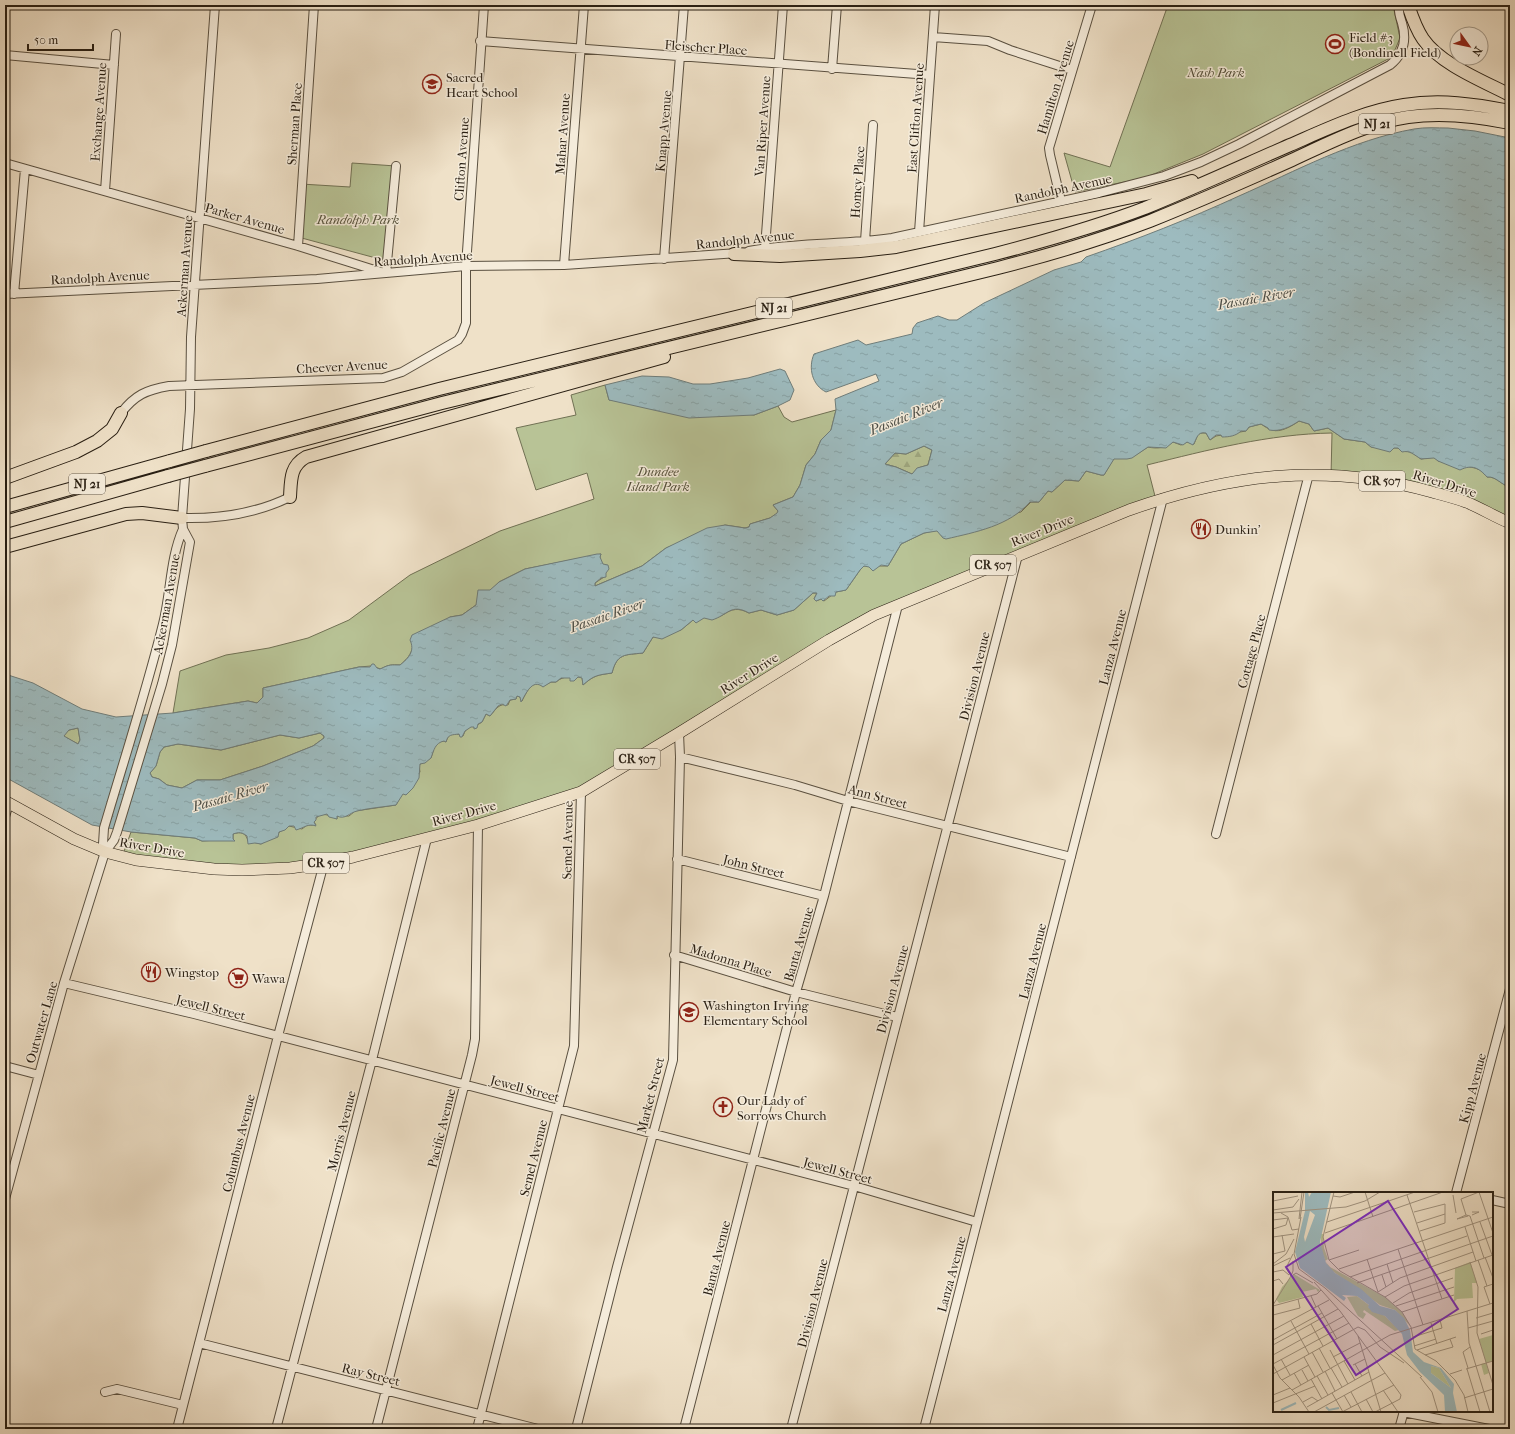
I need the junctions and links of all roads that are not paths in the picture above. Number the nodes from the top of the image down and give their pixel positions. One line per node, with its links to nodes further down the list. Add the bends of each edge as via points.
1 (215, 5): 33 (street, Ackerman Avenue)
2 (314, 5): 36 (street, Sherman Place)
3 (484, 5): 14 (street, Clifton Avenue)
4 (584, 5): 15 (street, Mahar Avenue)
5 (684, 5): 17 (street, Knapp Avenue)
6 (783, 5): 19 (street, Van Riper Avenue)
7 (837, 5): 20 (street)
8 (935, 5): 13 (street, East Clifton Avenue)
9 (1092, 5): 21 (street, Hamilton Avenue)
10 (1399, 5): 32 (street, Randolph Avenue, via 1404,45 1396,60 1381,71 1239,144 1182,170)
11 (1408, 5): 23 (highway, via 1417,29 1431,49 1451,64)
12 (116, 34): 18 (street, Exchange Avenue)
13 (933, 37): 21 (street, via 988,41); 22 (street, East Clifton Avenue)
14 (480, 41): 15 (street, Fleischer Place); 41 (street, Clifton Avenue)
15 (581, 50): 17 (street, Fleischer Place); 40 (street, Mahar Avenue)
16 (5, 55): 18 (street)
17 (680, 57): 19 (street, Fleischer Place); 39 (street, Knapp Avenue)
18 (114, 64): 31 (street, Exchange Avenue)
19 (778, 65): 20 (street, Fleischer Place); 37 (street, Van Riper Avenue)
20 (832, 69): 22 (street, Fleischer Place)
21 (1072, 70): 32 (street, Hamilton Avenue, via 1049,148)
22 (930, 75): 34 (street, East Clifton Avenue)
23 (1510, 95)
24 (1510, 111): 27 (highway, NJ 21, via 1466,103 1421,103 1372,112)
25 (1510, 123): 46 (highway, NJ 21, via 1450,114 1376,124 1180,209 1090,242 998,268)
26 (873, 125): 35 (street, Homcy Place)
27 (1329, 128): 38 (highway, via 1203,178 1165,189 912,243 878,250 846,252 780,256); 53 (highway, NJ 21, bridge, via 1144,208 1056,238 425,393)
28 (5, 163): 30 (street, Parker Avenue)
29 (396, 166): 42 (street)
30 (25, 169): 31 (street, Parker Avenue); 45 (street)
31 (105, 191): 33 (street, Parker Avenue)
32 (1061, 201): 34 (street, Randolph Avenue)
33 (200, 218): 36 (street, Parker Avenue); 43 (street, Ackerman Avenue)
34 (919, 232): 35 (street, Randolph Avenue)
35 (865, 241): 37 (street, Randolph Avenue)
36 (298, 246): 42 (street, Parker Avenue)
37 (765, 248): 38 (street, Randolph Avenue)
38 (734, 254): 39 (street, Randolph Avenue)
39 (664, 259): 40 (street, Randolph Avenue)
40 (564, 265): 41 (street, Randolph Avenue)
41 (466, 266): 42 (street, Randolph Avenue); 47 (street, Cheever Avenue, via 466,323 462,334 458,340 402,372 383,378)
42 (386, 273): 43 (street, Randolph Avenue)
43 (195, 285): 45 (street, Randolph Avenue); 47 (street, Ackerman Avenue)
44 (5, 294): 45 (street, Randolph Avenue)
45 (14, 294)
46 (791, 318): 51 (highway, via 701,348 306,457 294,466); 54 (highway, NJ 21, bridge, via 395,415)
47 (190, 385): 48 (street, Cheever Avenue, via 146,391 137,396); 55 (street, Ackerman Avenue)
48 (121, 414): 50 (highway, via 112,429 97,441 76,452)
49 (1309, 474): 52 (main road, River Drive / CR 507, via 1263,477); 56 (main road, River Drive / CR 507, via 1365,478 1413,487 1467,502); 70 (street, Cottage Place)
50 (5, 478)
51 (290, 497): 55 (street, via 266,508 239,515)
52 (1163, 498): 58 (main road, River Drive / CR 507); 73 (street, Lanza Avenue)
53 (5, 507)
54 (5, 522)
55 (182, 523): 57 (highway, via 142,513 126,514); 60 (street, Ackerman Avenue, via 164,622); 61 (street, Ackerman Avenue, via 190,542 172,645)
56 (1510, 523)
57 (5, 547)
58 (1018, 555): 59 (main road, River Drive / CR 507); 69 (street, Division Avenue)
59 (898, 605): 62 (main road, River Drive / CR 507, via 829,640); 65 (street, Banta Avenue)
60 (148, 680): 72 (street, Outwater Lane, via 104,828)
61 (162, 684): 72 (street, Outwater Lane, via 117,832)
62 (679, 733): 63 (street, Market Street); 64 (main road, River Drive / CR 507)
63 (680, 757): 65 (street, Ann Street, via 795,785); 74 (street, Market Street)
64 (580, 792): 68 (main road, River Drive / CR 507); 87 (street, Semel Avenue, via 574,1046)
65 (848, 801): 69 (street, Ann Street); 76 (street, Banta Avenue)
66 (7, 802): 67 (street); 72 (main road, River Drive / CR 507, via 74,839)
67 (5, 817)
68 (478, 825): 71 (main road, River Drive / CR 507); 86 (street, Pacific Avenue, via 475,1039)
69 (948, 826): 73 (street, Ann Street); 81 (street, Division Avenue)
70 (1216, 834)
71 (427, 838): 75 (main road, River Drive / CR 507); 83 (street, Morris Avenue)
72 (105, 852): 75 (main road, River Drive / CR 507, via 141,861 214,869 290,868); 78 (street, Outwater Lane)
73 (1071, 857): 96 (street, Lanza Avenue)
74 (677, 859): 76 (street, John Street); 77 (street, Market Street)
75 (324, 864): 82 (street, Columbus Avenue)
76 (824, 896): 80 (street, Banta Avenue)
77 (674, 955): 80 (street, Madonna Place); 88 (street, Market Street, via 673,1060)
78 (64, 983): 82 (street, Jewell Street); 85 (street, Outwater Lane)
79 (1510, 989): 92 (street, Kipp Avenue)
80 (796, 992): 81 (street, Madonna Place); 89 (street, Banta Avenue)
81 (897, 1017): 91 (street, Division Avenue)
82 (278, 1036): 83 (street, Jewell Street); 97 (street, Columbus Avenue)
83 (372, 1060): 86 (street, Jewell Street); 98 (street, Morris Avenue)
84 (5, 1066): 85 (street)
85 (39, 1075): 90 (street, Outwater Lane)
86 (464, 1084): 87 (street, Jewell Street); 99 (street, Pacific Avenue)
87 (558, 1109): 88 (street, Jewell Street); 104 (street, Semel Avenue)
88 (653, 1134): 89 (street, Jewell Street); 110 (street, Market Street)
89 (753, 1160): 91 (street, Jewell Street); 111 (street, Banta Avenue)
90 (7, 1185): 93 (street, Outwater Lane)
91 (854, 1186): 96 (street, Jewell Street); 112 (street, Division Avenue)
92 (1458, 1192)
93 (5, 1199)
94 (1493, 1200): 95 (street)
95 (1510, 1204)
96 (977, 1222): 113 (street, Lanza Avenue)
97 (199, 1343): 98 (street, Ray Street); 101 (street, Columbus Avenue)
98 (292, 1367): 99 (street, Ray Street); 106 (street, Morris Avenue)
99 (386, 1390): 104 (street, Ray Street); 107 (street, Pacific Avenue)
100 (106, 1392): 101 (street, via 117,1389)
101 (183, 1405): 105 (street, Columbus Avenue)
102 (1404, 1412): 114 (street)
103 (1409, 1412): 115 (street)
104 (481, 1414): 108 (street, Semel Avenue); 109 (street, Ray Street)
105 (177, 1429)
106 (276, 1429)
107 (376, 1429)
108 (477, 1429)
109 (538, 1429)
110 (576, 1429)
111 (684, 1429)
112 (791, 1429)
113 (924, 1429)
114 (1399, 1429)
115 (1489, 1429)

